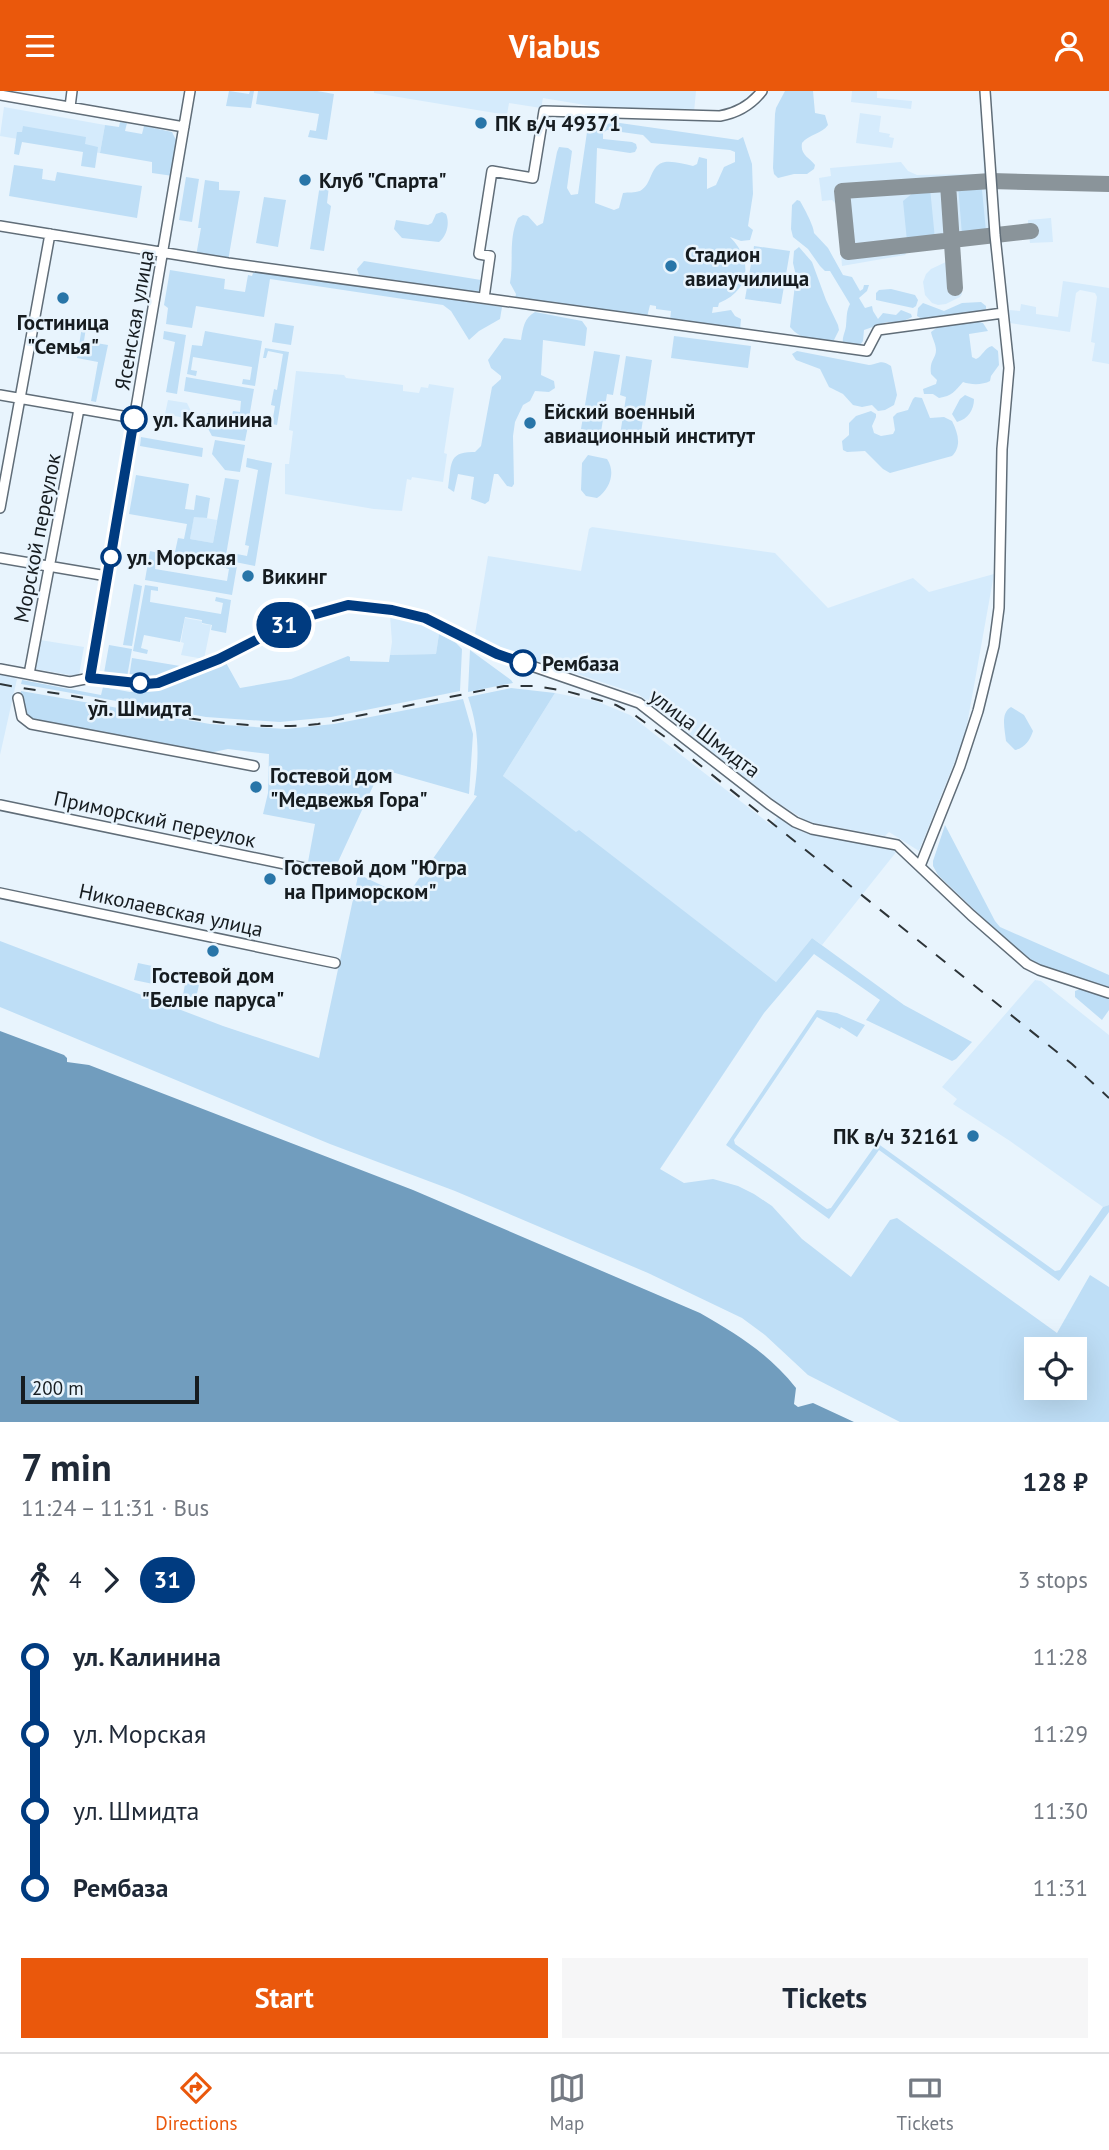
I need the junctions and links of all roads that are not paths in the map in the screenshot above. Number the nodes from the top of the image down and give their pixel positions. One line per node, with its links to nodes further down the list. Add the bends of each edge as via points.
1 (72, 91): 6 (street)
2 (190, 91): 7 (street, Ясенская улица)
3 (762, 91): 11 (street, via 744,107 720,116 544,111 533,178 492,171 479,254 490,256)
4 (985, 91): 12 (street)
5 (0, 95): 6 (street)
6 (69, 107): 7 (street)
7 (184, 127): 10 (street, Ясенская улица)
8 (0, 226): 9 (street)
9 (50, 234): 10 (street); 14 (street)
10 (163, 253): 11 (street); 16 (street, Ясенская улица)
11 (484, 298): 12 (street, via 867,351 878,330)
12 (1003, 313): 27 (street, via 1009,368 997,626 972,731)
13 (0, 395): 14 (street)
14 (20, 399): 15 (street); 17 (street)
15 (79, 409): 16 (street); 19 (street, Морской переулок)
16 (134, 418): 20 (street, Ясенская улица)
17 (0, 508)
18 (0, 558): 19 (street)
19 (49, 566): 20 (street); 22 (street, Морской переулок)
20 (107, 576): 23 (street, Ясенская улица)
21 (0, 669): 22 (street, улица Шмидта)
22 (29, 674): 23 (street, улица Шмидта, via 70,682)
23 (90, 678): 27 (street, улица Шмидта, via 156,683 316,613 348,605 392,610 425,618 497,654 633,700 795,822 897,845)
24 (18, 698): 25 (street, via 22,717 31,724)
25 (254, 766)
26 (0, 805): 28 (street, Приморский переулок)
27 (920, 866): 31 (street, улица Шмидта, via 1027,964)
28 (304, 868)
29 (0, 893): 30 (street, Николаевская улица)
30 (335, 963)
31 (1109, 993)

